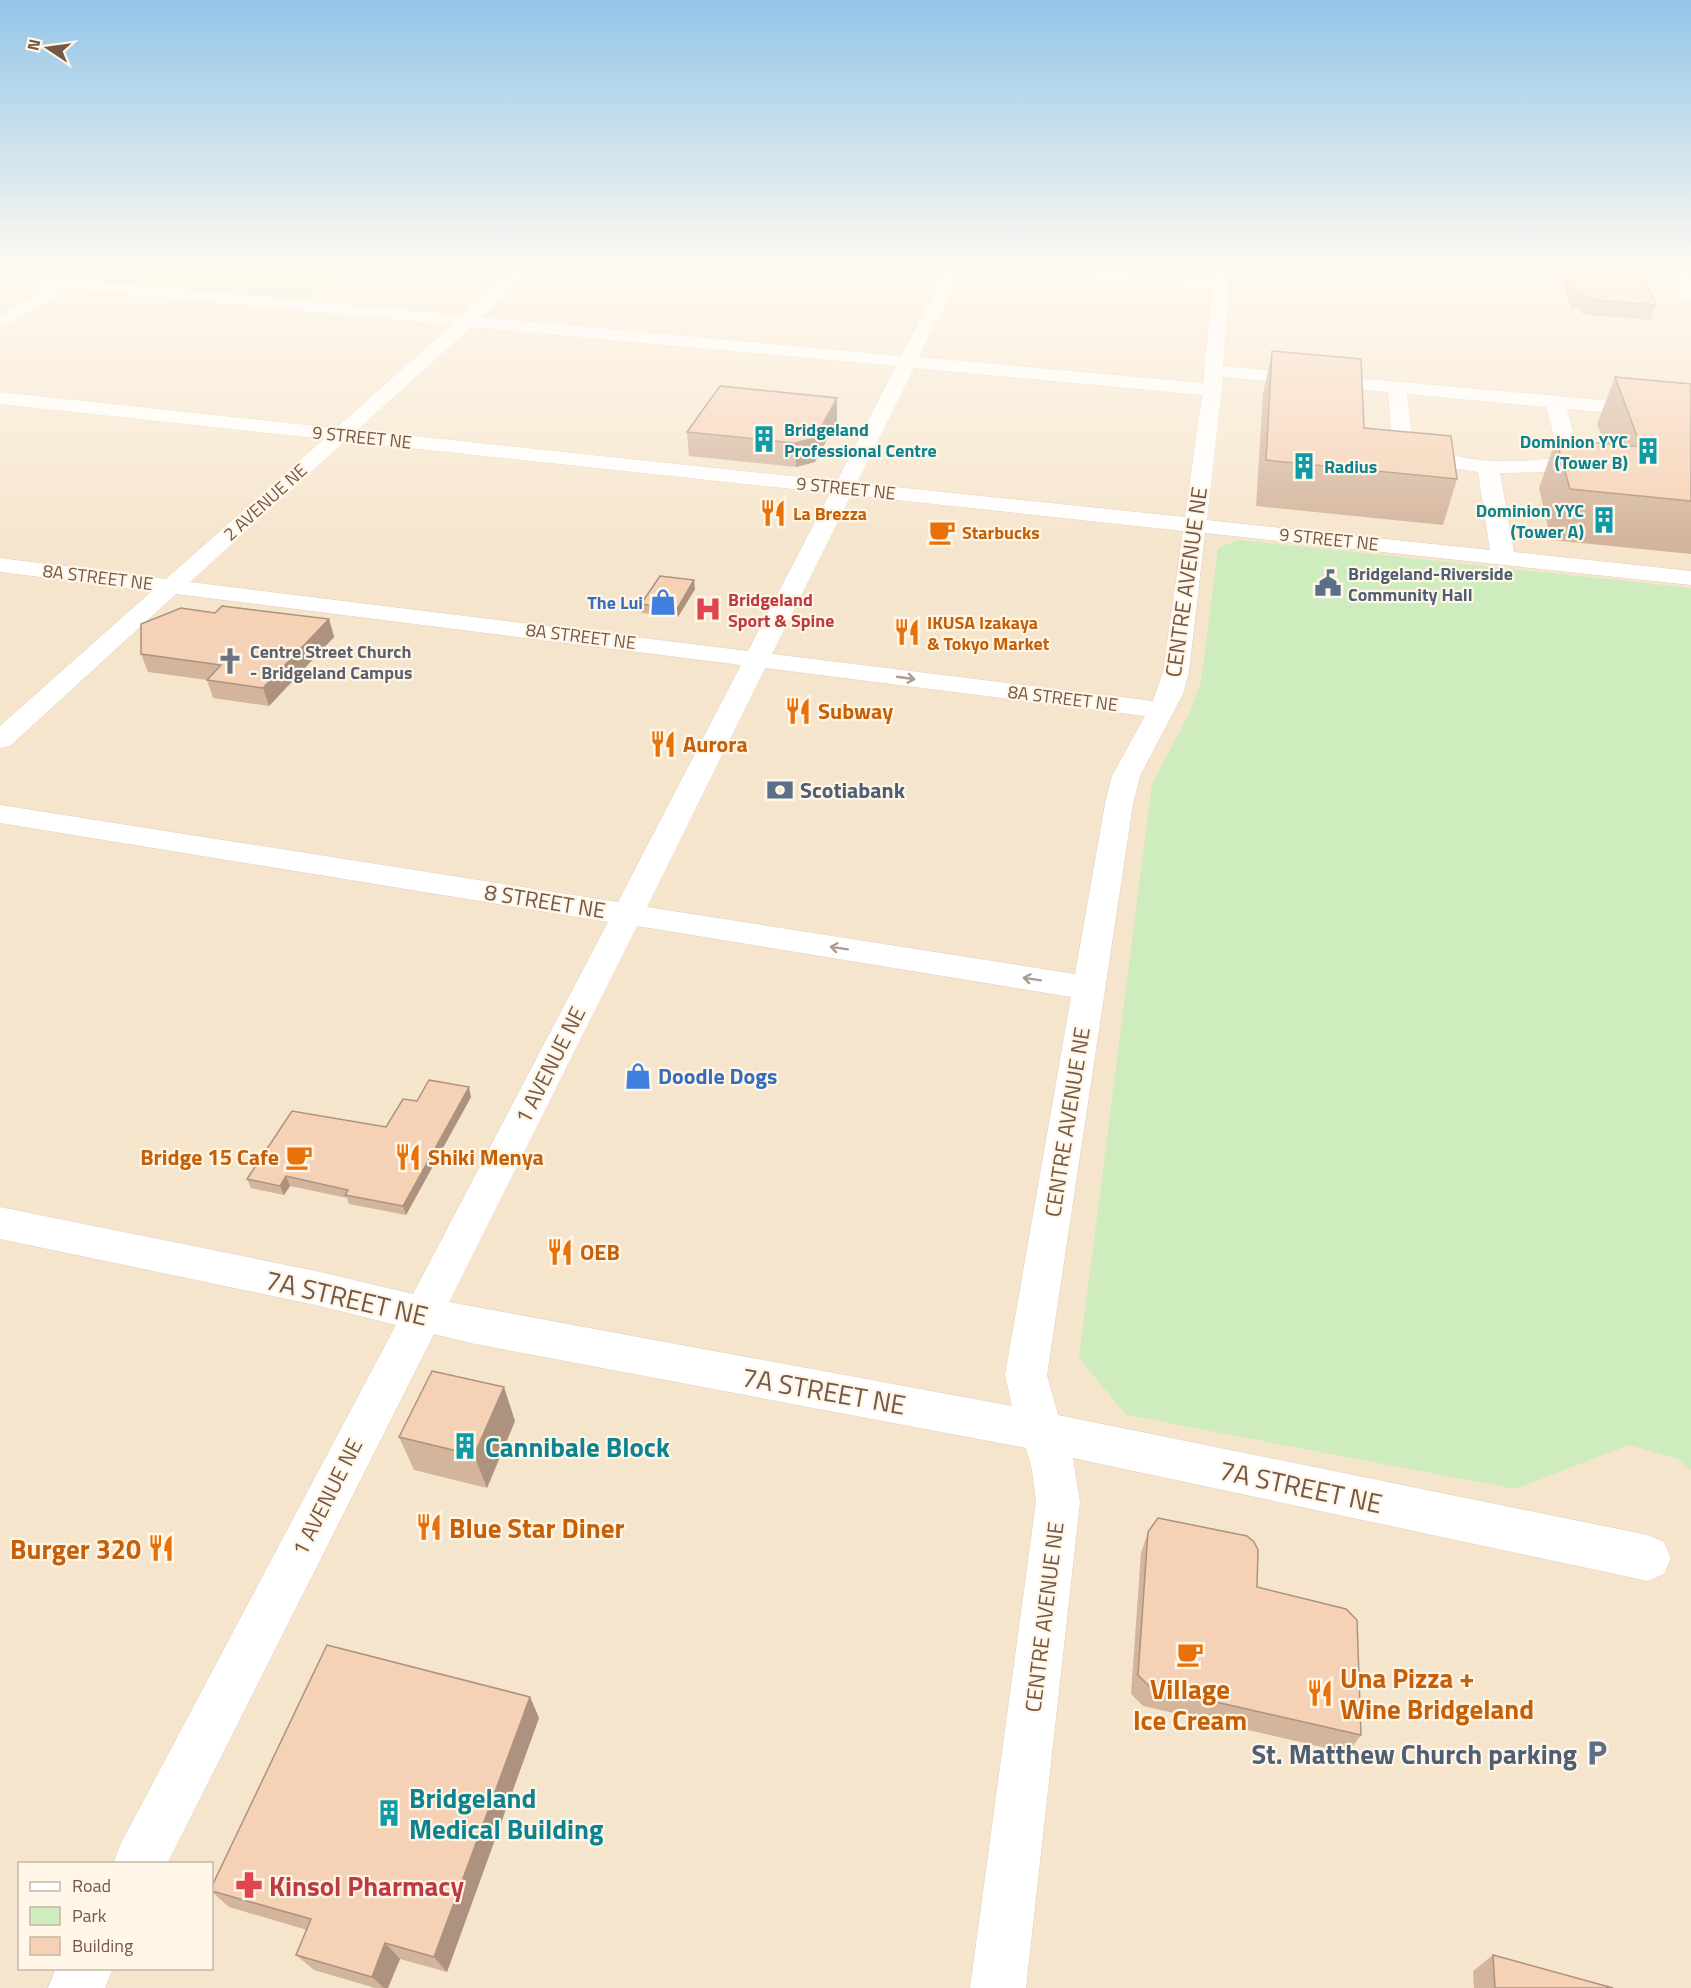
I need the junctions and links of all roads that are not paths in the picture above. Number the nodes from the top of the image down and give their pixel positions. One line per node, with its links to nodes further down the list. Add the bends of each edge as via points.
1 (426, 357): 11 (street, 2 AVENUE NE)
2 (852, 357): 5 (street)
3 (911, 357): 5 (street, 1 AVENUE NE)
4 (1215, 357): 6 (street, CENTRE AVENUE NE)
5 (908, 362): 6 (street); 13 (street, 1 AVENUE NE)
6 (1213, 381): 7 (street); 14 (street, CENTRE AVENUE NE)
7 (1397, 388): 9 (street); 12 (street, via 1402,440 1413,450)
8 (0, 398): 11 (street, 9 STREET NE)
9 (1555, 402): 10 (street); 12 (street, via 1568,452 1560,463 1537,468)
10 (1691, 414)
11 (341, 434): 13 (street, 9 STREET NE); 18 (street, 2 AVENUE NE)
12 (1488, 466): 15 (street)
13 (844, 488): 14 (street, 9 STREET NE); 19 (street, 1 AVENUE NE)
14 (1194, 525): 15 (street, 9 STREET NE); 20 (street, CENTRE AVENUE NE, via 1176,672)
15 (1503, 557): 17 (street, 9 STREET NE)
16 (0, 565): 18 (street, 8A STREET NE)
17 (1691, 578)
18 (170, 586): 19 (street, 8A STREET NE); 21 (street, 2 AVENUE NE)
19 (755, 659): 20 (street, 8A STREET NE, one-way to 20); 23 (street, 1 AVENUE NE)
20 (1161, 710): 24 (street, CENTRE AVENUE NE, via 1126,776)
21 (0, 740)
22 (0, 814): 23 (street, 8 STREET NE)
23 (628, 914): 24 (street, 8 STREET NE, one-way to 23); 26 (street, 1 AVENUE NE)
24 (1089, 988): 27 (street, CENTRE AVENUE NE, via 1026,1375)
25 (0, 1223): 26 (street, 7A STREET NE)
26 (422, 1313): 27 (street, 7A STREET NE); 29 (street, 1 AVENUE NE)
27 (1043, 1432): 28 (street, 7A STREET NE); 32 (street, CENTRE AVENUE NE, via 1058,1484 1058,1502)
28 (1648, 1558)
29 (140, 1862)
30 (85, 1970): 31 (street)
31 (76, 1988)
32 (998, 1988)

